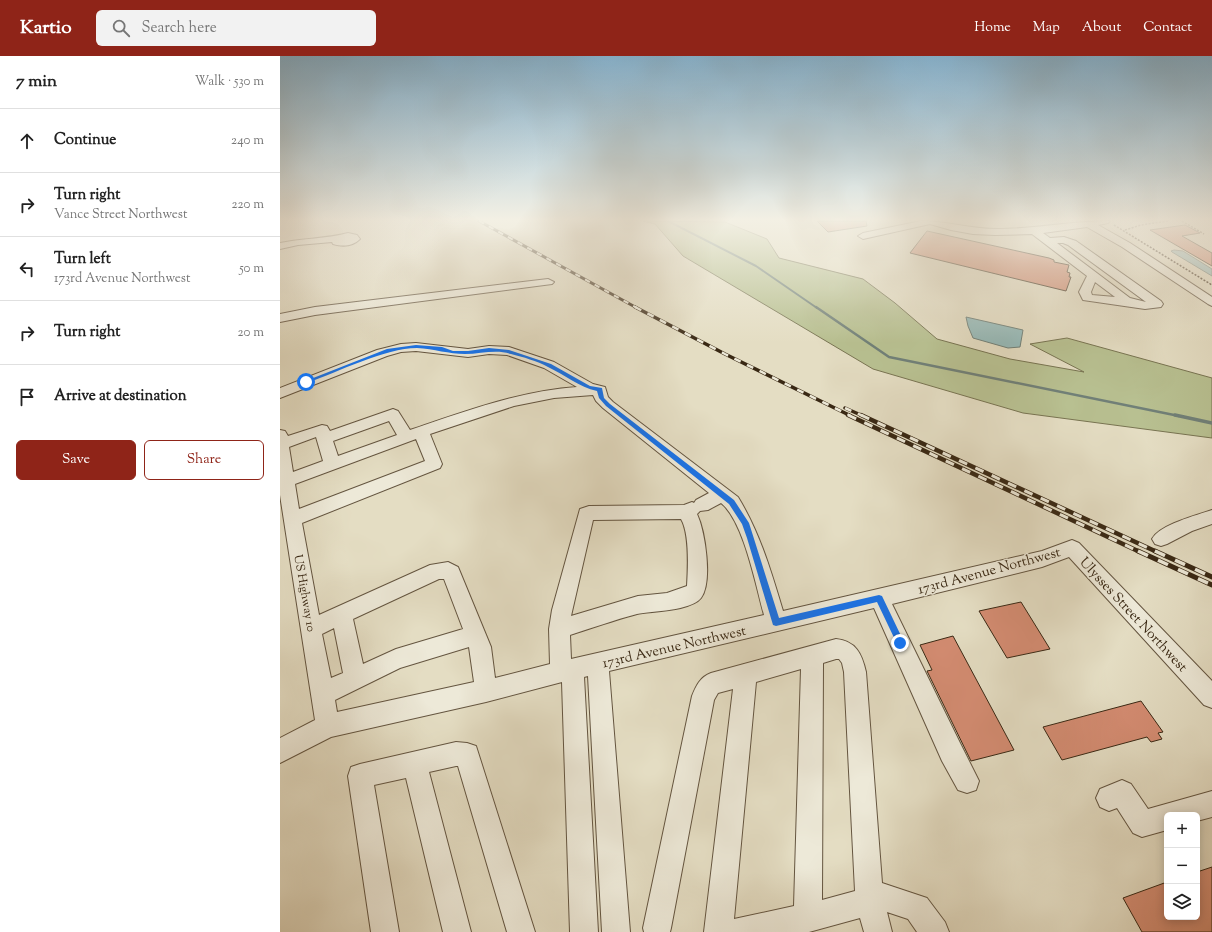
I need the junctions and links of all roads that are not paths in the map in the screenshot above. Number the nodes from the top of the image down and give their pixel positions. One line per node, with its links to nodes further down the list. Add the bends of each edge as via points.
1 (1076, 262): 5 (street)
2 (1099, 262): 8 (street, via 1157,304)
3 (1151, 262): 9 (street)
4 (1166, 262): 7 (street)
5 (1092, 274): 8 (street); 8 (street, via 1085,292 1087,298)
6 (548, 282): 10 (street, via 315,311)
7 (1212, 291)
8 (1131, 302)
9 (1212, 302)
10 (280, 318)
11 (600, 390): 12 (street, via 588,387 549,365 509,351 468,353 416,347 382,353); 13 (street, via 554,393 522,399); 18 (street, via 608,405)
12 (280, 393)
13 (413, 434): 14 (street, via 393,414); 16 (street); 21 (street, via 434,464)
14 (324, 439): 15 (street, via 322,430); 16 (street)
15 (280, 441): 17 (street, US Highway 10)
16 (332, 464): 17 (street)
17 (286, 481): 21 (street, US Highway 10)
18 (722, 494): 19 (street); 26 (street, via 732,502 745,523)
19 (693, 509): 28 (street, via 691,518 694,528 697,586 694,592 672,601 638,606); 28 (street, via 586,514)
20 (1212, 517): 22 (street, via 1186,526)
21 (292, 518): 27 (street, US Highway 10)
22 (1161, 539)
23 (1072, 548): 24 (street, 173rd Avenue Northwest, via 1042,559); 37 (street, Ulysses Street Northwest)
24 (879, 598): 26 (street, 173rd Avenue Northwest); 41 (street)
25 (342, 615): 27 (street); 29 (street, via 444,569 451,573); 34 (street)
26 (776, 622): 31 (street, 173rd Avenue Northwest)
27 (311, 629): 36 (street, US Highway 10)
28 (559, 629): 32 (street)
29 (476, 635): 34 (street, via 396,659); 35 (street)
30 (812, 656): 33 (street); 46 (street, via 828,650 843,649 854,663); 47 (street)
31 (598, 664): 32 (street, 173rd Avenue Northwest); 53 (street)
32 (567, 670): 35 (street, 173rd Avenue Northwest); 52 (street)
33 (746, 674): 48 (street, via 711,684 703,696); 54 (street)
34 (355, 679): 36 (street)
35 (486, 690): 38 (street, 173rd Avenue Northwest)
36 (322, 694): 38 (street, US Highway 10)
37 (1212, 698)
38 (328, 726): 39 (street, 173rd Avenue Northwest)
39 (280, 751)
40 (415, 764): 49 (street, via 360,776); 50 (street); 51 (street, via 456,754 467,755)
41 (967, 781)
42 (1109, 798): 45 (street, via 1122,793 1142,824)
43 (1212, 804): 44 (street)
44 (1184, 812)
45 (1164, 818)
46 (869, 900): 47 (street); 56 (street); 57 (street, via 883,897 917,908)
47 (808, 918): 55 (street)
48 (658, 931)
49 (385, 932)
50 (457, 932)
51 (521, 932)
52 (584, 932)
53 (616, 932)
54 (718, 932)
55 (738, 932)
56 (878, 932)
57 (935, 932)

